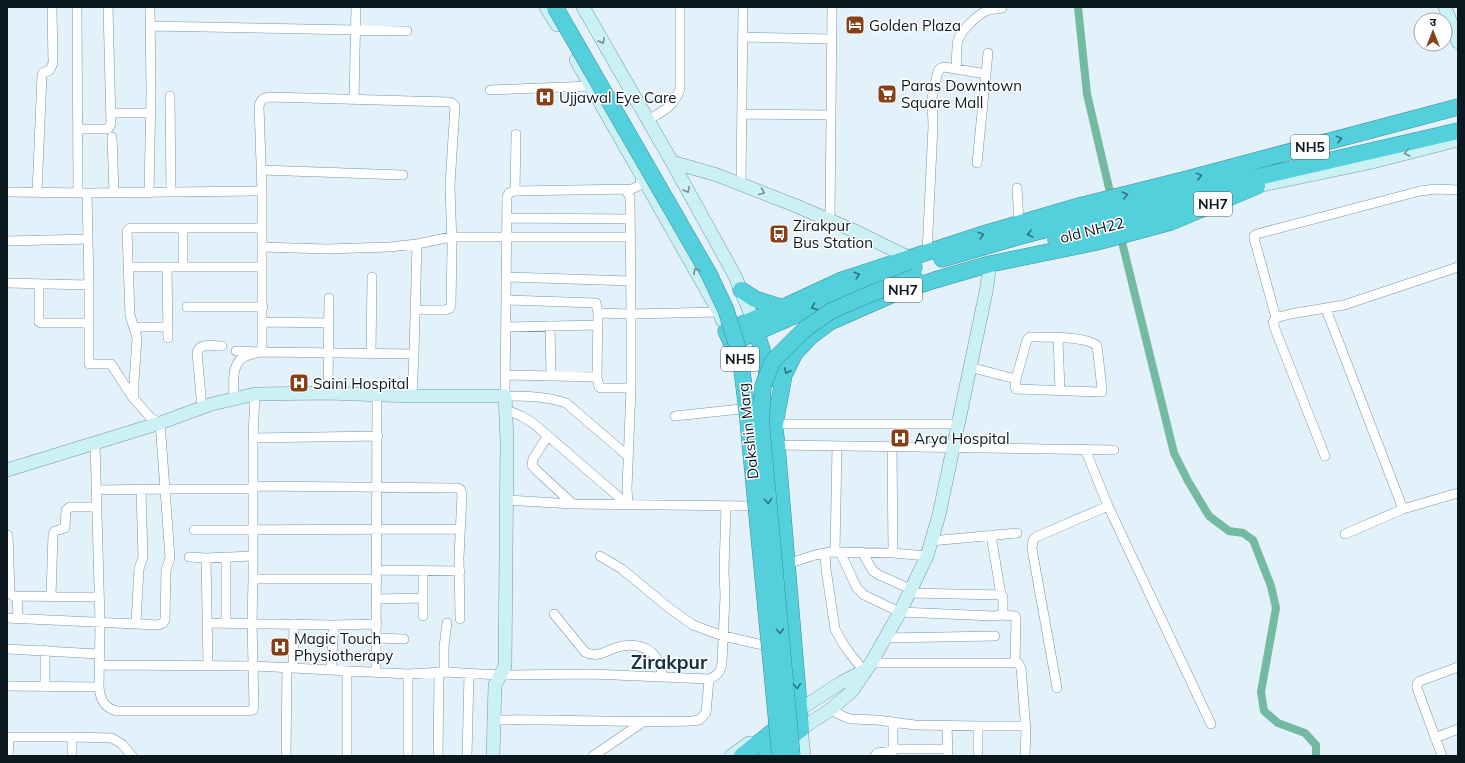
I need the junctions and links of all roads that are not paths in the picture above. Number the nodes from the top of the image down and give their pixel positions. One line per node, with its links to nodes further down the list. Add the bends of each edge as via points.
1 (52, 7): 54 (street, via 53,63 50,70 42,76)
2 (77, 7): 35 (street)
3 (108, 7): 30 (street)
4 (150, 7): 16 (street)
5 (356, 7): 17 (street)
6 (546, 7): 25 (street, NH5)
7 (555, 7): 255 (highway, Dakshin Marg / NH5, bridge, via 709,274 726,310 738,349 747,411)
8 (566, 7): 135 (highway, Dakshin Marg / NH5, bridge, via 734,303)
9 (583, 7): 34 (street, Dakshin Marg, one-way to 34)
10 (680, 7): 34 (street, via 680,90 677,99 671,105)
11 (743, 7): 19 (street)
12 (832, 7): 20 (street)
13 (1002, 7): 23 (street, via 985,11 963,32 957,46)
14 (1445, 7): 15 (street)
15 (1455, 25): 21 (street)
16 (150, 26): 17 (street); 31 (street)
17 (356, 31): 18 (street); 28 (street)
18 (407, 31)
19 (742, 38): 20 (street); 32 (street)
20 (831, 39): 33 (street)
21 (1458, 42)
22 (988, 53): 24 (street)
23 (956, 68): 24 (street); 73 (street, via 944,67 938,71 932,98)
24 (986, 74): 41 (street)
25 (591, 86): 26 (street); 43 (street, NH5)
26 (490, 90)
27 (170, 96): 53 (street)
28 (354, 100): 42 (street, via 270,97 261,100); 66 (street, via 449,102 455,106 450,185)
29 (1458, 107): 58 (highway, NH5, one-way to 29)
30 (111, 113): 31 (street); 35 (street, via 111,124 108,129)
31 (150, 113): 57 (street)
32 (742, 114): 33 (street); 46 (street)
33 (830, 115): 61 (street)
34 (648, 120): 40 (street, Dakshin Marg)
35 (78, 129): 55 (street)
36 (1458, 131): 45 (highway, NH5)
37 (516, 134): 51 (street)
38 (112, 137): 56 (street)
39 (1458, 140): 45 (street, one-way to 45, via 1368,163)
40 (672, 162): 46 (street); 87 (street, Dakshin Marg, one-way to 87)
41 (977, 164)
42 (261, 170): 44 (street); 50 (street)
43 (641, 173): 48 (street, via 640,185); 95 (street, NH5, one-way to 43)
44 (403, 176)
45 (1261, 181): 58 (highway, NH7); 58 (highway, NH5)
46 (741, 184): 61 (street, one-way to 61)
47 (1017, 188): 62 (street)
48 (626, 190): 51 (street); 60 (street, via 630,197)
49 (1458, 190): 98 (street, via 1420,191 1254,236)
50 (262, 191): 53 (street); 65 (street)
51 (515, 191): 59 (street, via 507,194)
52 (7, 192): 54 (street)
53 (171, 192): 57 (street)
54 (37, 193): 55 (street)
55 (82, 193): 56 (street); 69 (street)
56 (114, 193): 57 (street)
57 (149, 193)
58 (1164, 205): 63 (highway, NH7); 63 (highway, NH5)
59 (507, 218): 60 (street); 67 (street)
60 (630, 219): 68 (street)
61 (830, 221): 74 (street)
62 (1019, 223): 63 (highway, NH5); 73 (highway, NH5, one-way to 62)
63 (1094, 223): 75 (highway, NH7); 103 (highway, NH5, one-way to 103, via 1021,236 924,264); 135 (highway, old NH22, bridge, via 915,277 831,311 805,329 772,362 763,386)
64 (183, 228): 65 (street); 76 (street, via 128,229); 78 (street)
65 (262, 228): 72 (street)
66 (451, 237): 67 (street); 71 (street); 94 (street, via 450,308)
67 (507, 237): 68 (street); 82 (street)
68 (631, 237): 83 (street)
69 (88, 239): 70 (street); 86 (street)
70 (7, 241)
71 (417, 244): 72 (street, via 335,248); 94 (street)
72 (262, 247): 79 (street)
73 (927, 253): 74 (highway, NH5)
74 (910, 258): 92 (highway, NH5, one-way to 74, via 842,280)
75 (990, 264): 117 (street); 135 (highway, NH7, one-way to 135, via 896,293 830,322 810,337 795,353 784,375)
76 (128, 267): 77 (street); 105 (street, via 130,315)
77 (166, 267): 78 (street); 106 (street)
78 (183, 267): 79 (street)
79 (262, 267): 91 (street)
80 (1458, 267): 93 (street, via 1365,299)
81 (372, 277): 115 (street)
82 (507, 278): 83 (street); 89 (street)
83 (631, 281): 97 (street)
84 (7, 283): 85 (street)
85 (39, 284): 86 (street); 100 (street, via 39,322)
86 (89, 285): 100 (street)
87 (741, 290): 92 (highway, via 755,299); 103 (street, Dakshin Marg)
88 (329, 298): 101 (street)
89 (507, 300): 96 (street, via 593,302 596,303); 107 (street)
90 (187, 307): 91 (street)
91 (263, 307): 99 (street)
92 (783, 308): 103 (highway)
93 (1326, 309): 98 (street); 164 (street)
94 (416, 310): 116 (street)
95 (719, 312): 97 (street); 108 (street, NH5)
96 (598, 313): 97 (street); 102 (street)
97 (631, 314): 122 (street)
98 (1276, 318): 149 (street, via 1273,322 1275,329)
99 (263, 322): 101 (street); 113 (street)
100 (88, 323): 129 (street, via 88,364 111,364)
101 (329, 323): 114 (street)
102 (598, 325): 104 (street); 120 (street)
103 (755, 325): 108 (highway); 135 (highway, Dakshin Marg, via 763,353)
104 (550, 326): 107 (street); 119 (street)
105 (134, 327): 106 (street); 129 (street, via 137,344)
106 (168, 327): 109 (street)
107 (506, 327): 118 (street)
108 (728, 337): 133 (highway)
109 (168, 338)
110 (1058, 338): 121 (street, via 1030,337); 123 (street); 123 (street, via 1079,339 1097,346 1102,389 1102,392 1092,393)
111 (222, 346): 131 (street, via 203,345 197,349)
112 (236, 350): 113 (street)
113 (262, 352): 114 (street); 130 (street, via 246,356 237,363 234,373)
114 (328, 352): 115 (street); 125 (street)
115 (371, 353): 116 (street)
116 (414, 354): 127 (street)
117 (969, 367): 121 (street); 137 (street)
118 (505, 375): 119 (street); 128 (street)
119 (551, 375): 120 (street)
120 (598, 377): 122 (street, via 601,388)
121 (1016, 379): 123 (street, via 1016,388)
122 (631, 388): 148 (street)
123 (1060, 391)
124 (254, 394): 125 (street); 130 (street); 140 (street)
125 (328, 394): 126 (street)
126 (377, 394): 127 (street); 138 (street)
127 (412, 396): 128 (street)
128 (505, 396): 132 (street); 148 (street, via 556,399 566,403)
129 (134, 399): 136 (street, via 151,418)
130 (234, 399): 131 (street)
131 (202, 408): 136 (street)
132 (505, 409): 139 (street, via 528,420); 157 (street)
133 (741, 409): 134 (street); 161 (highway)
134 (675, 416)
135 (768, 422): 137 (street); 142 (highway, Dakshin Marg / NH7); 270 (highway, NH5, one-way to 270, bridge)
136 (160, 423): 141 (street); 154 (street)
137 (957, 424): 145 (street)
138 (378, 436): 140 (street); 152 (street)
139 (547, 436): 158 (street, via 532,465); 159 (street)
140 (253, 438): 151 (street)
141 (95, 443): 150 (street); 155 (street)
142 (777, 445): 143 (street); 184 (highway, Dakshin Marg / NH7)
143 (837, 446): 144 (street); 174 (street)
144 (892, 447): 145 (street); 177 (street)
145 (952, 448): 146 (street); 173 (street, via 939,515)
146 (1085, 449): 147 (street); 162 (street)
147 (1114, 450)
148 (628, 456): 159 (street)
149 (1324, 456)
150 (7, 470)
151 (253, 488): 152 (street); 154 (street); 167 (street)
152 (376, 488): 165 (street, via 460,489); 168 (street)
153 (141, 489): 154 (street); 155 (street); 208 (street, via 143,557 139,569)
154 (166, 489): 208 (street, via 170,558 166,570 165,620 161,624)
155 (97, 490): 163 (street)
156 (1458, 493): 164 (street)
157 (506, 500): 158 (street); 234 (street, via 505,666)
158 (573, 504): 159 (street)
159 (628, 504): 160 (street)
160 (726, 506): 161 (street); 212 (street, via 726,596)
161 (751, 506): 217 (highway)
162 (1108, 506): 240 (street, via 1033,540 1032,549); 246 (street)
163 (97, 507): 192 (street, via 67,508 65,528 53,534); 193 (street)
164 (1403, 509): 170 (street)
165 (460, 529): 168 (street); 186 (street)
166 (194, 530): 167 (street)
167 (252, 530): 168 (street); 178 (street)
168 (378, 530): 187 (street)
169 (1017, 533): 172 (street)
170 (1345, 534)
171 (8, 535): 191 (street, via 10,593)
172 (991, 535): 173 (street); 190 (street)
173 (931, 541): 180 (street)
174 (838, 552): 175 (street); 176 (street); 196 (street, via 857,588 864,595)
175 (862, 552): 177 (street); 189 (street, via 878,575)
176 (825, 553): 184 (street); 225 (street, via 836,629 848,651)
177 (893, 553): 180 (street)
178 (253, 556): 182 (street); 188 (street)
179 (600, 556): 212 (street, via 622,569 685,620)
180 (927, 556): 189 (street)
181 (189, 557): 183 (street)
182 (226, 557): 183 (street); 205 (street)
183 (206, 558): 204 (street)
184 (787, 564): 241 (highway, Dakshin Marg / NH7, one-way to 241)
185 (423, 571): 186 (street); 187 (street); 194 (street)
186 (460, 571): 202 (street)
187 (377, 574): 188 (street); 195 (street)
188 (253, 579): 206 (street)
189 (911, 591): 190 (street); 196 (street)
190 (1001, 595): 198 (street, via 1004,600)
191 (17, 596): 192 (street); 201 (street)
192 (51, 596): 193 (street)
193 (98, 597): 203 (street)
194 (423, 598): 195 (street); 199 (street)
195 (377, 599): 210 (street)
196 (900, 612): 198 (street); 215 (street)
197 (554, 614): 235 (street, via 590,655 597,656 629,645 644,648 659,662)
198 (1002, 615): 221 (street, via 1016,618)
199 (423, 616)
200 (7, 618): 201 (street)
201 (18, 618): 203 (street)
202 (460, 619)
203 (100, 622): 208 (street); 220 (street)
204 (207, 623): 205 (street); 223 (street)
205 (226, 623): 206 (street)
206 (252, 623): 209 (street); 224 (street)
207 (447, 623): 231 (street)
208 (136, 624)
209 (294, 624): 211 (street); 227 (street)
210 (377, 624): 211 (street); 214 (street)
211 (334, 625): 228 (street)
212 (723, 636): 217 (street); 236 (street, via 721,670)
213 (995, 636): 215 (street)
214 (377, 638): 216 (street); 230 (street)
215 (885, 638): 225 (street)
216 (404, 639)
217 (764, 645): 255 (highway)
218 (7, 649): 219 (street)
219 (45, 650): 220 (street); 238 (street)
220 (99, 654): 222 (street)
221 (1015, 662): 225 (street); 249 (street, via 1021,668)
222 (99, 665): 223 (street); 239 (street)
223 (208, 665): 224 (street)
224 (253, 666): 227 (street); 239 (street, via 254,707 250,711 117,712 104,704)
225 (868, 667): 241 (street); 242 (street, via 852,691)
226 (1458, 667): 254 (street, via 1417,684)
227 (290, 668): 228 (street); 261 (street)
228 (331, 670): 229 (street)
229 (347, 671): 230 (street); 262 (street)
230 (376, 672): 232 (street)
231 (442, 673): 232 (street); 233 (street); 264 (street)
232 (408, 674): 263 (street)
233 (469, 674): 234 (street); 265 (street)
234 (500, 675): 235 (street, via 591,674); 243 (street, via 495,685)
235 (663, 677): 236 (street)
236 (709, 679): 244 (street, via 706,714 699,720)
237 (7, 686): 238 (street)
238 (45, 687): 239 (street)
239 (99, 687)
240 (1057, 688)
241 (799, 710): 250 (highway, Dakshin Marg / NH7); 255 (highway)
242 (830, 710): 245 (street, via 845,717); 250 (street)
243 (494, 720): 244 (street); 266 (street)
244 (643, 722): 267 (street)
245 (894, 722): 247 (street); 256 (street)
246 (1211, 724)
247 (947, 726): 248 (street); 257 (street)
248 (978, 726): 249 (street); 273 (street)
249 (1026, 726): 274 (street)
250 (801, 729): 255 (highway); 271 (street, Dakshin Marg)
251 (1458, 729): 254 (street)
252 (8, 737): 253 (street); 258 (street)
253 (72, 737): 259 (street); 260 (street, via 112,738 122,744)
254 (1435, 738): 275 (street)
255 (771, 749): 268 (street, via 747,744); 269 (highway)
256 (893, 749): 257 (street); 272 (street, via 890,752 877,753)
257 (948, 753)
258 (8, 756)
259 (72, 756)
260 (132, 756)
261 (286, 756)
262 (347, 756)
263 (408, 756)
264 (438, 756)
265 (467, 756)
266 (493, 756)
267 (593, 756)
268 (731, 756)
269 (742, 756)
270 (792, 756)
271 (804, 756)
272 (875, 756)
273 (978, 756)
274 (1025, 756)
275 (1442, 756)

